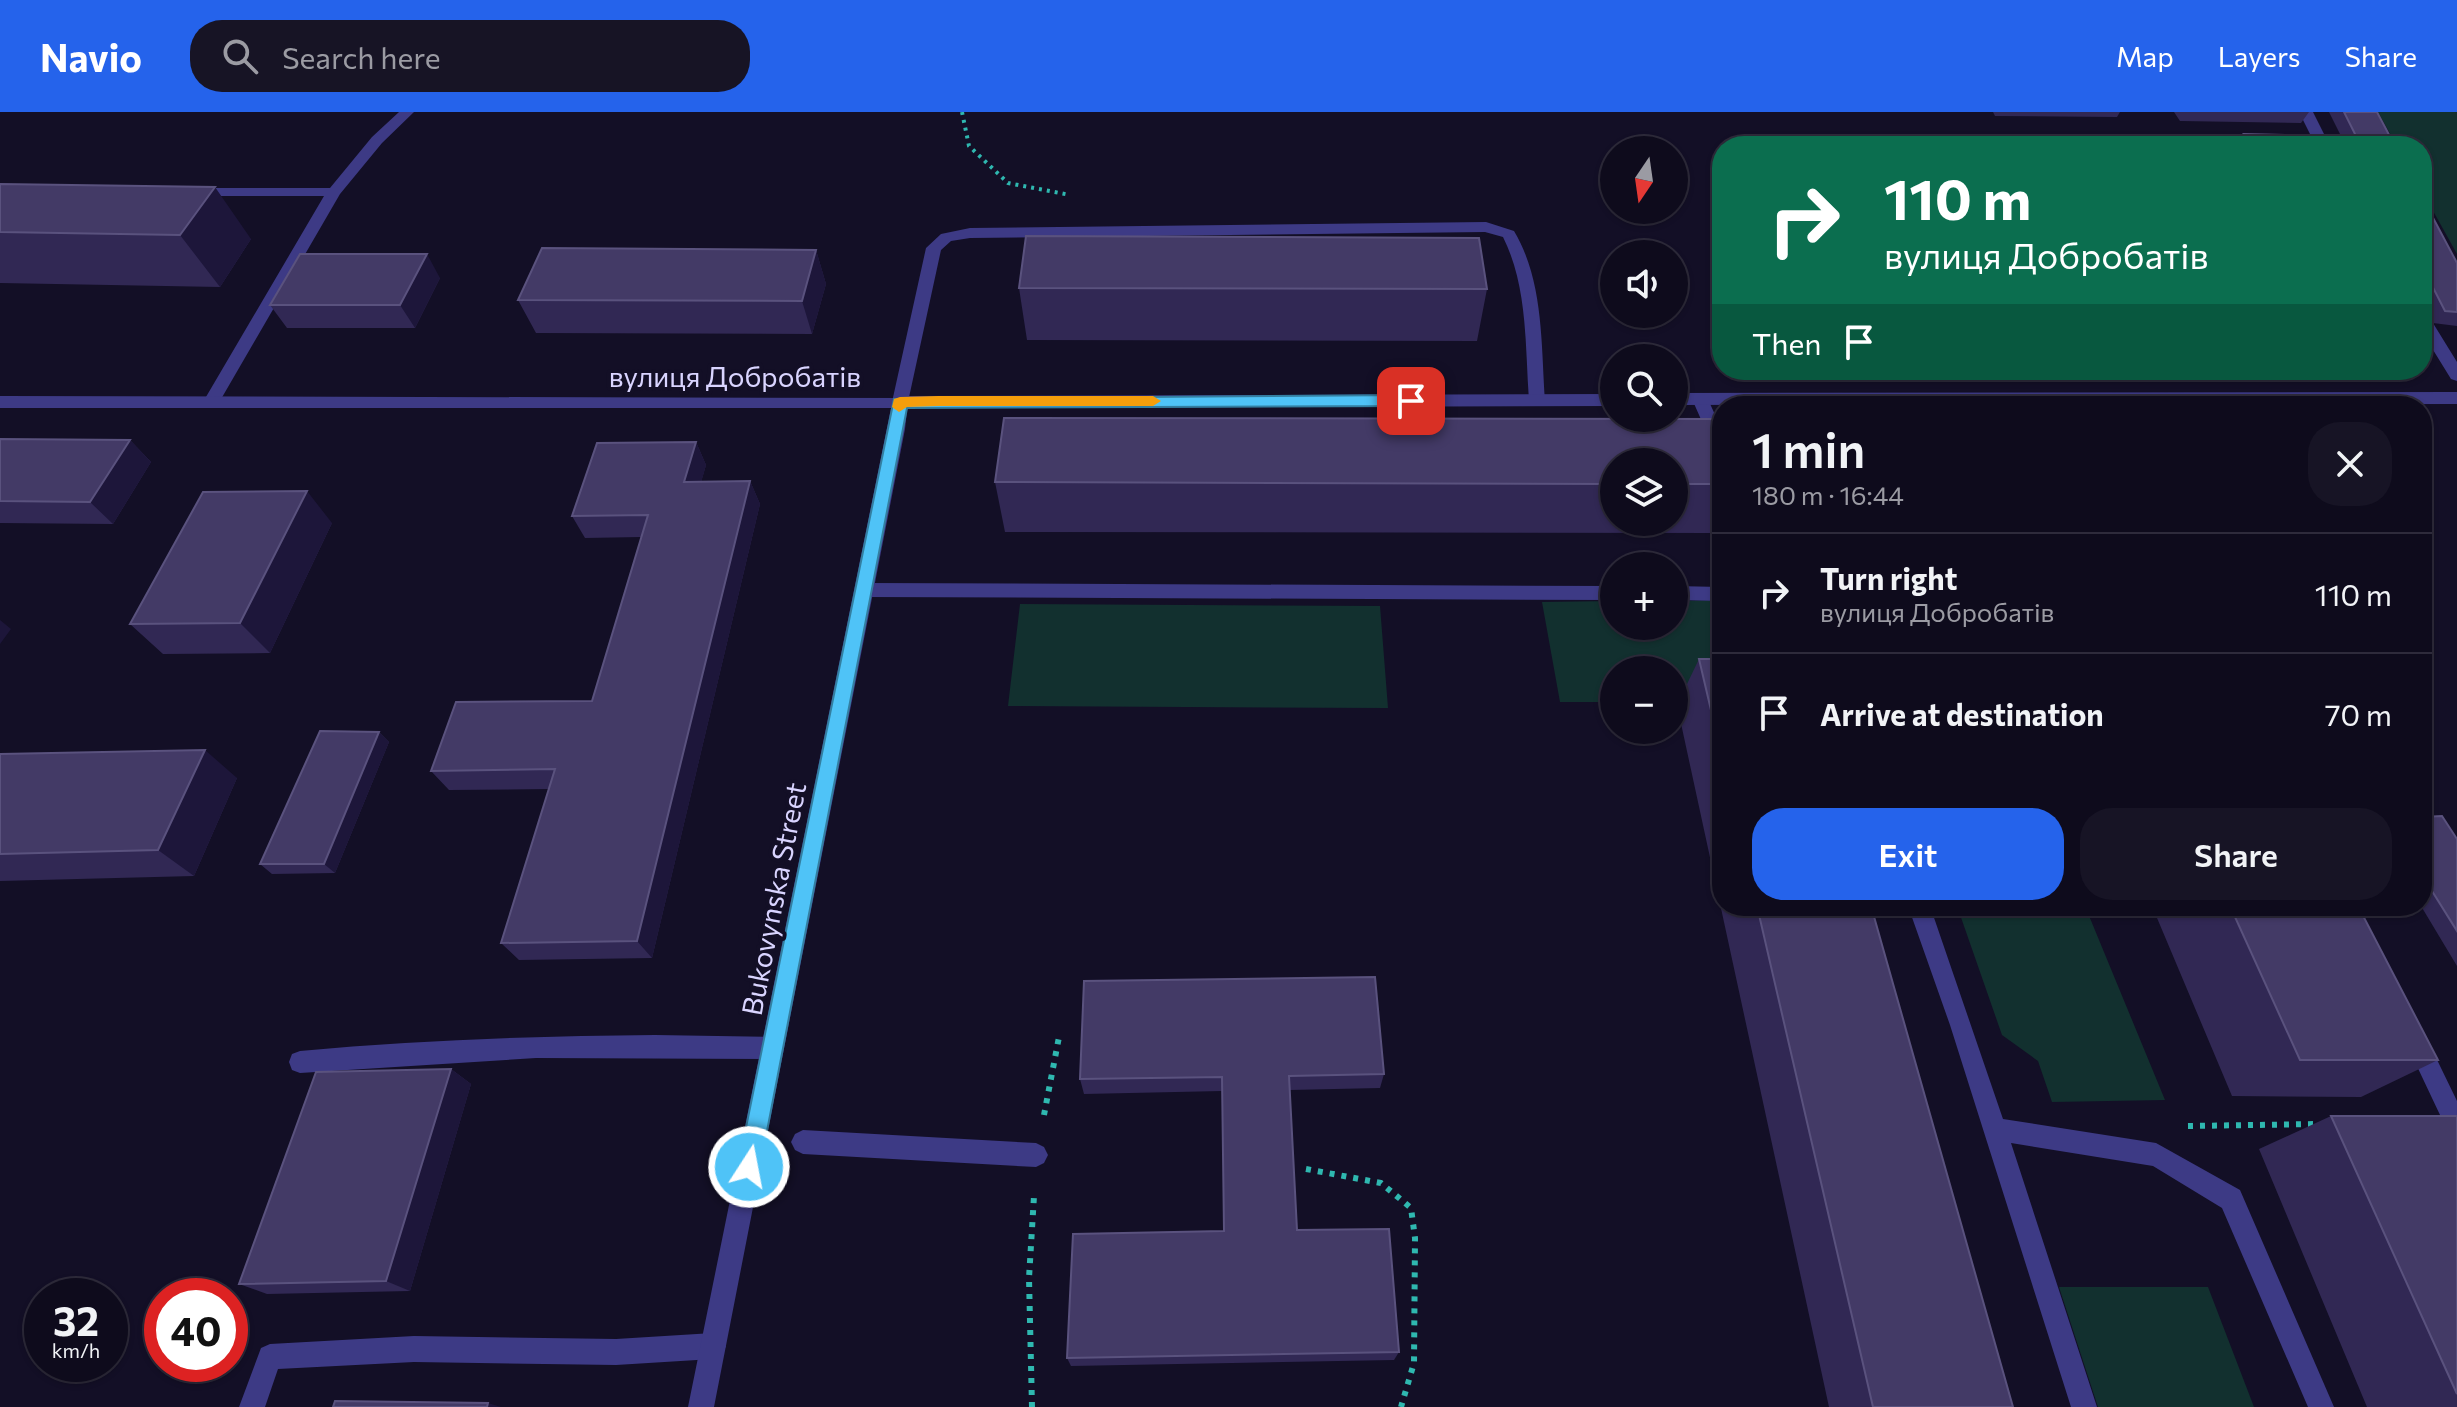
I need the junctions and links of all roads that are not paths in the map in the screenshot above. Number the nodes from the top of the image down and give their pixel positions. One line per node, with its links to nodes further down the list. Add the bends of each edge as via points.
1 (407, 112): 5 (street)
2 (2306, 112): 3 (street)
3 (2318, 136)
4 (175, 192): 5 (street)
5 (334, 192): 16 (street)
6 (2432, 335): 7 (street)
7 (2457, 375)
8 (2432, 398): 9 (street)
9 (2457, 398)
10 (1688, 399): 11 (street)
11 (1700, 399): 12 (street); 18 (street)
12 (1712, 399)
13 (1600, 400): 14 (street, вулиця Добробатів)
14 (1537, 401): 17 (street, вулиця Добробатів); 17 (street, Bukovynska Street, via 1519,250 1509,234 1486,227 946,237 934,248)
15 (0, 402): 16 (street, вулиця Добробатів)
16 (211, 402): 17 (street, вулиця Добробатів)
17 (900, 402): 19 (street, Bukovynska Street)
18 (1712, 426)
19 (865, 590): 20 (street); 25 (street, Bukovynska Street)
20 (1600, 593)
21 (1688, 593): 22 (street)
22 (1712, 594)
23 (1922, 916): 28 (street)
24 (2406, 1021): 27 (street)
25 (773, 1048): 26 (street, via 399,1052); 31 (street, Bukovynska Street)
26 (300, 1062)
27 (2457, 1126)
28 (1995, 1129): 34 (street); 35 (street, via 2156,1155 2231,1199)
29 (803, 1142): 30 (street)
30 (1036, 1155)
31 (713, 1346): 32 (street, via 616,1352 414,1349 270,1357); 33 (street, Bukovynska Street)
32 (252, 1407)
33 (701, 1407)
34 (2084, 1407)
35 (2321, 1407)

